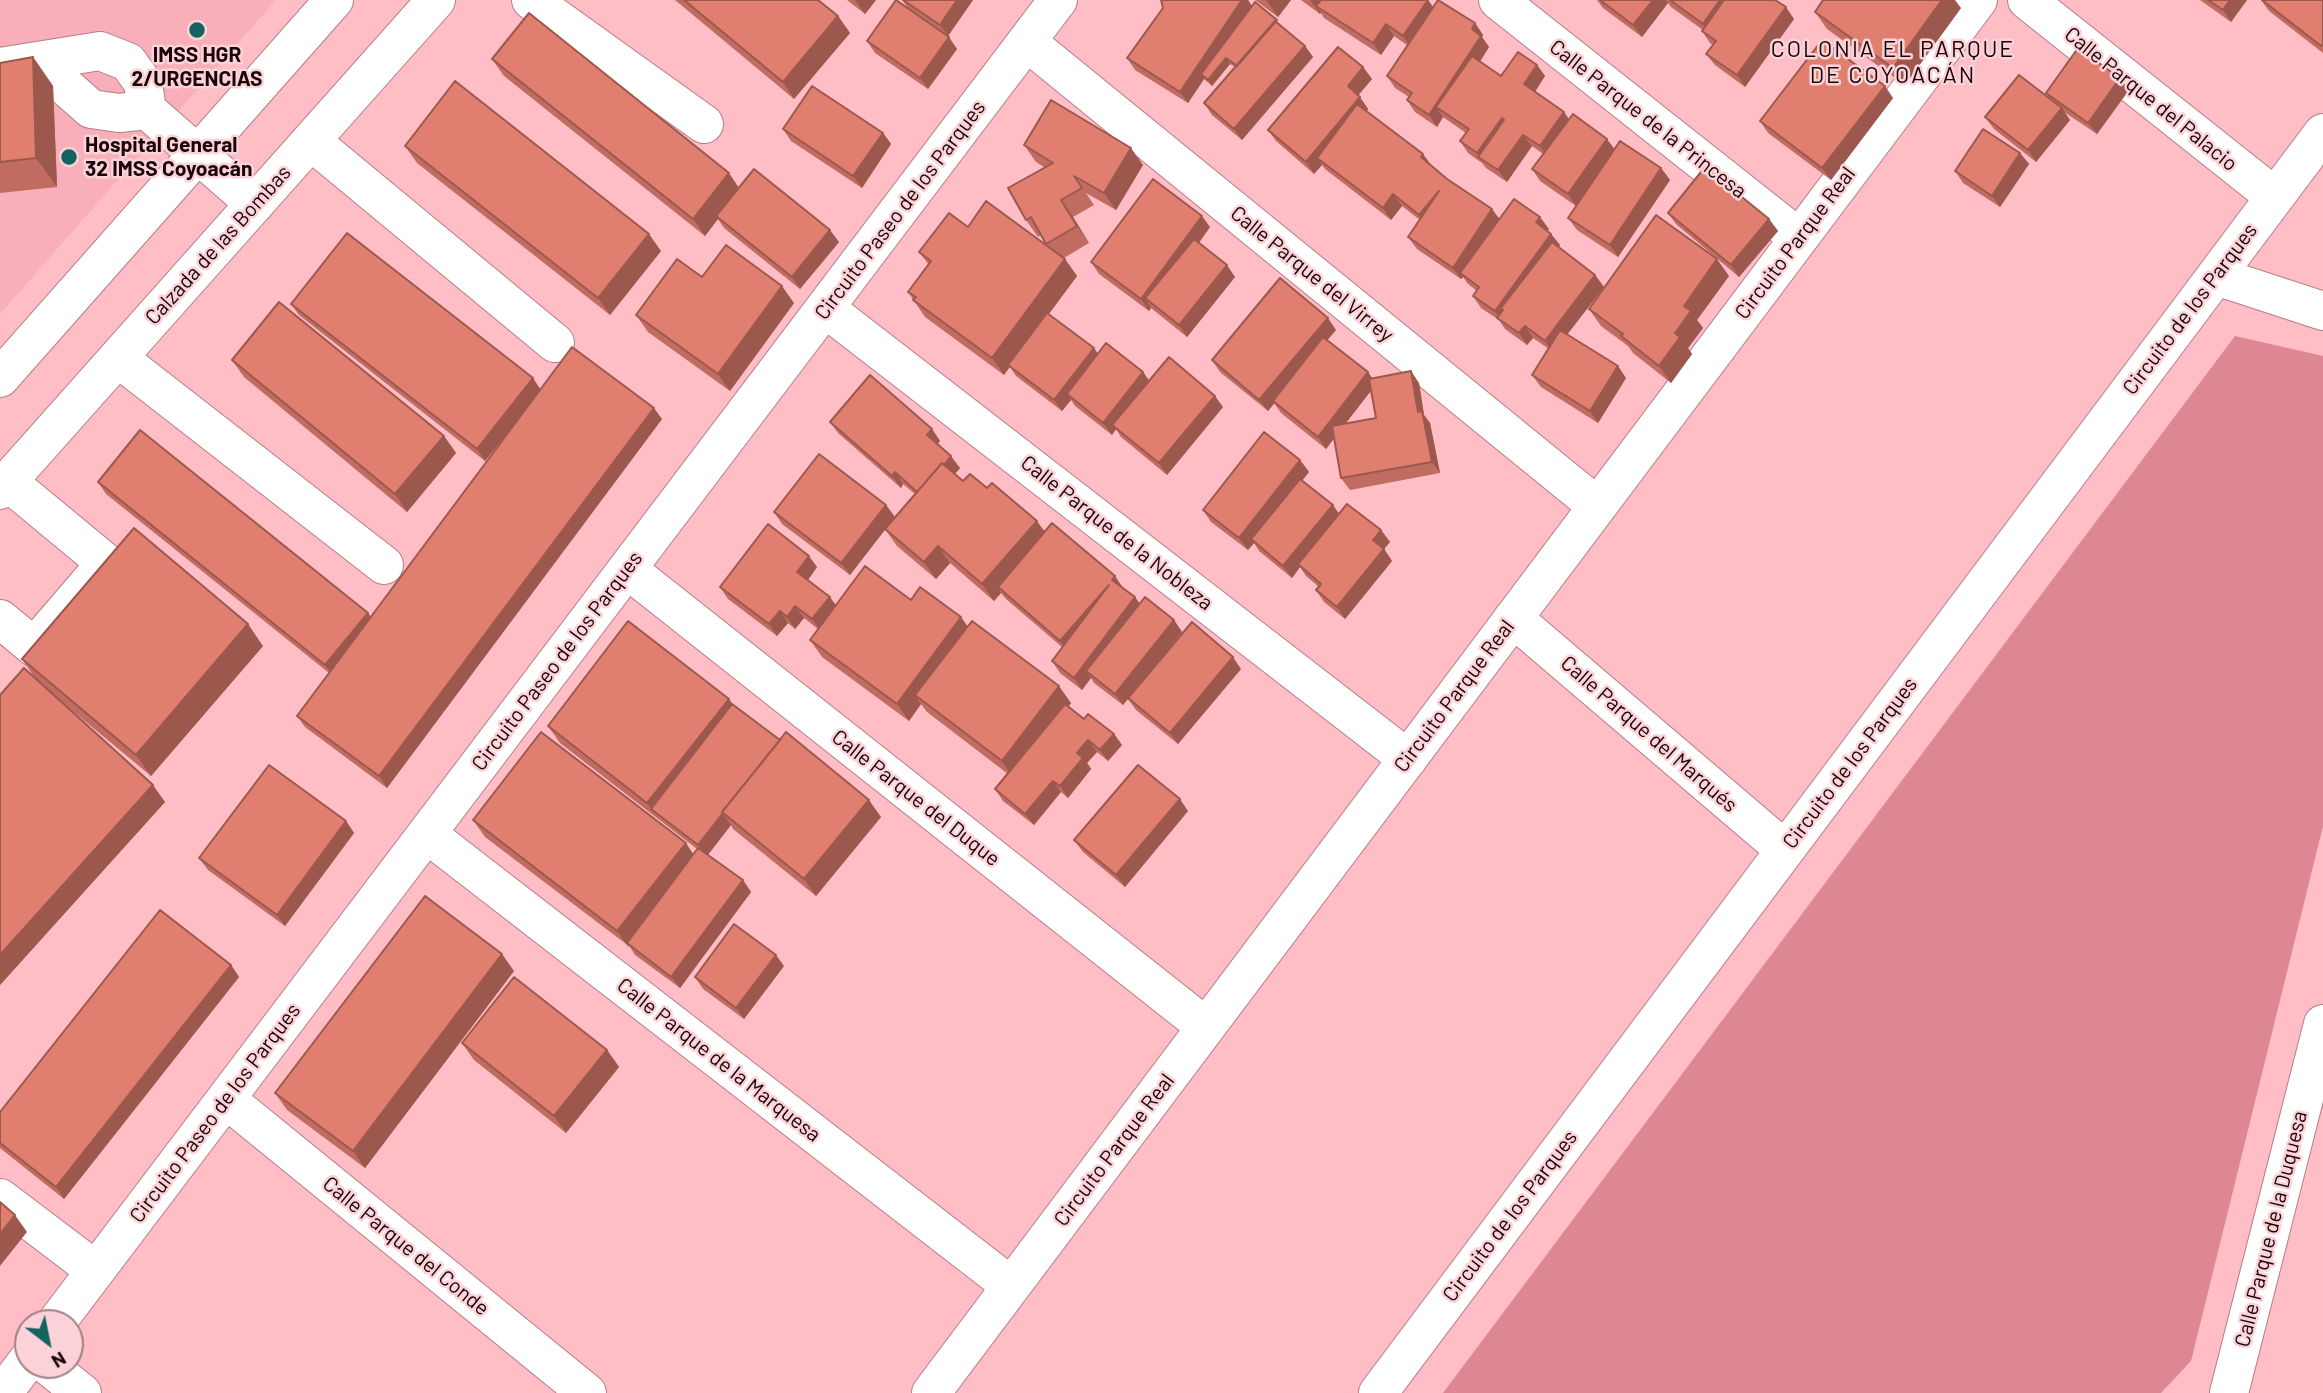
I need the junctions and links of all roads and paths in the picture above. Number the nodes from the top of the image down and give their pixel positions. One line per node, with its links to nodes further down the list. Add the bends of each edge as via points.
1 (334, 0): 15 (street)
2 (436, 0): 14 (street, Calzada de las Bombas)
3 (531, 0): 12 (street)
4 (1058, 0): 8 (street, Circuito Paseo de los Parques)
5 (1498, 0): 18 (street, Calle Parque de la Princesa)
6 (1978, 0): 18 (street, Circuito Parque Real)
7 (2027, 0): 16 (street, Calle Parque del Palacio)
8 (1027, 42): 20 (street, Circuito Paseo de los Parques); 26 (street, Calle Parque del Virrey)
9 (38, 62): 10 (street); 11 (street, via 91,109 118,113); 11 (street, via 100,51 128,62 143,83)
10 (0, 67)
11 (147, 110): 15 (street)
12 (704, 124)
13 (2323, 133): 16 (street, Circuito de los Parques)
14 (311, 141): 17 (street, Calzada de las Bombas); 22 (street)
15 (197, 155): 17 (street); 24 (street)
16 (2275, 197): 19 (street, Circuito de los Parques)
17 (255, 204): 23 (street, Calzada de las Bombas)
18 (1799, 238): 26 (street, Circuito Parque Real)
19 (2216, 275): 21 (street); 33 (street, Circuito de los Parques)
20 (825, 308): 28 (street, Circuito Paseo de los Parques); 31 (street, Calle Parque de la Nobleza)
21 (2323, 311)
22 (555, 342)
23 (118, 358): 25 (street, Calzada de las Bombas); 27 (street)
24 (0, 378)
25 (4, 486): 30 (street, via 106,563 34,647)
26 (1597, 506): 29 (street, Circuito Parque Real)
27 (384, 565)
28 (627, 569): 32 (street, Circuito Paseo de los Parques); 35 (street, Calle Parque del Duque)
29 (1513, 618): 31 (street, Circuito Parque Real); 33 (street, Calle Parque del Marqués)
30 (0, 619)
31 (1408, 759): 35 (street, Circuito Parque Real)
32 (427, 834): 36 (street, Circuito Paseo de los Parques); 39 (street, Calle Parque de la Marquesa)
33 (1785, 850): 47 (street, Circuito de los Parques)
34 (2323, 1024): 48 (street, Calle Parque de la Duquesa)
35 (1206, 1027): 39 (street, Circuito Parque Real)
36 (226, 1099): 38 (street, Circuito Paseo de los Parques); 45 (street, Calle Parque del Conde)
37 (0, 1198): 38 (street)
38 (95, 1270): 40 (street, Circuito Paseo de los Parques)
39 (1011, 1286): 46 (street, Circuito Parque Real)
40 (66, 1309)
41 (14, 1378): 43 (street)
42 (64, 1379): 44 (street)
43 (3, 1393)
44 (82, 1393)
45 (587, 1393)
46 (931, 1393)
47 (1378, 1393)
48 (2230, 1393)

